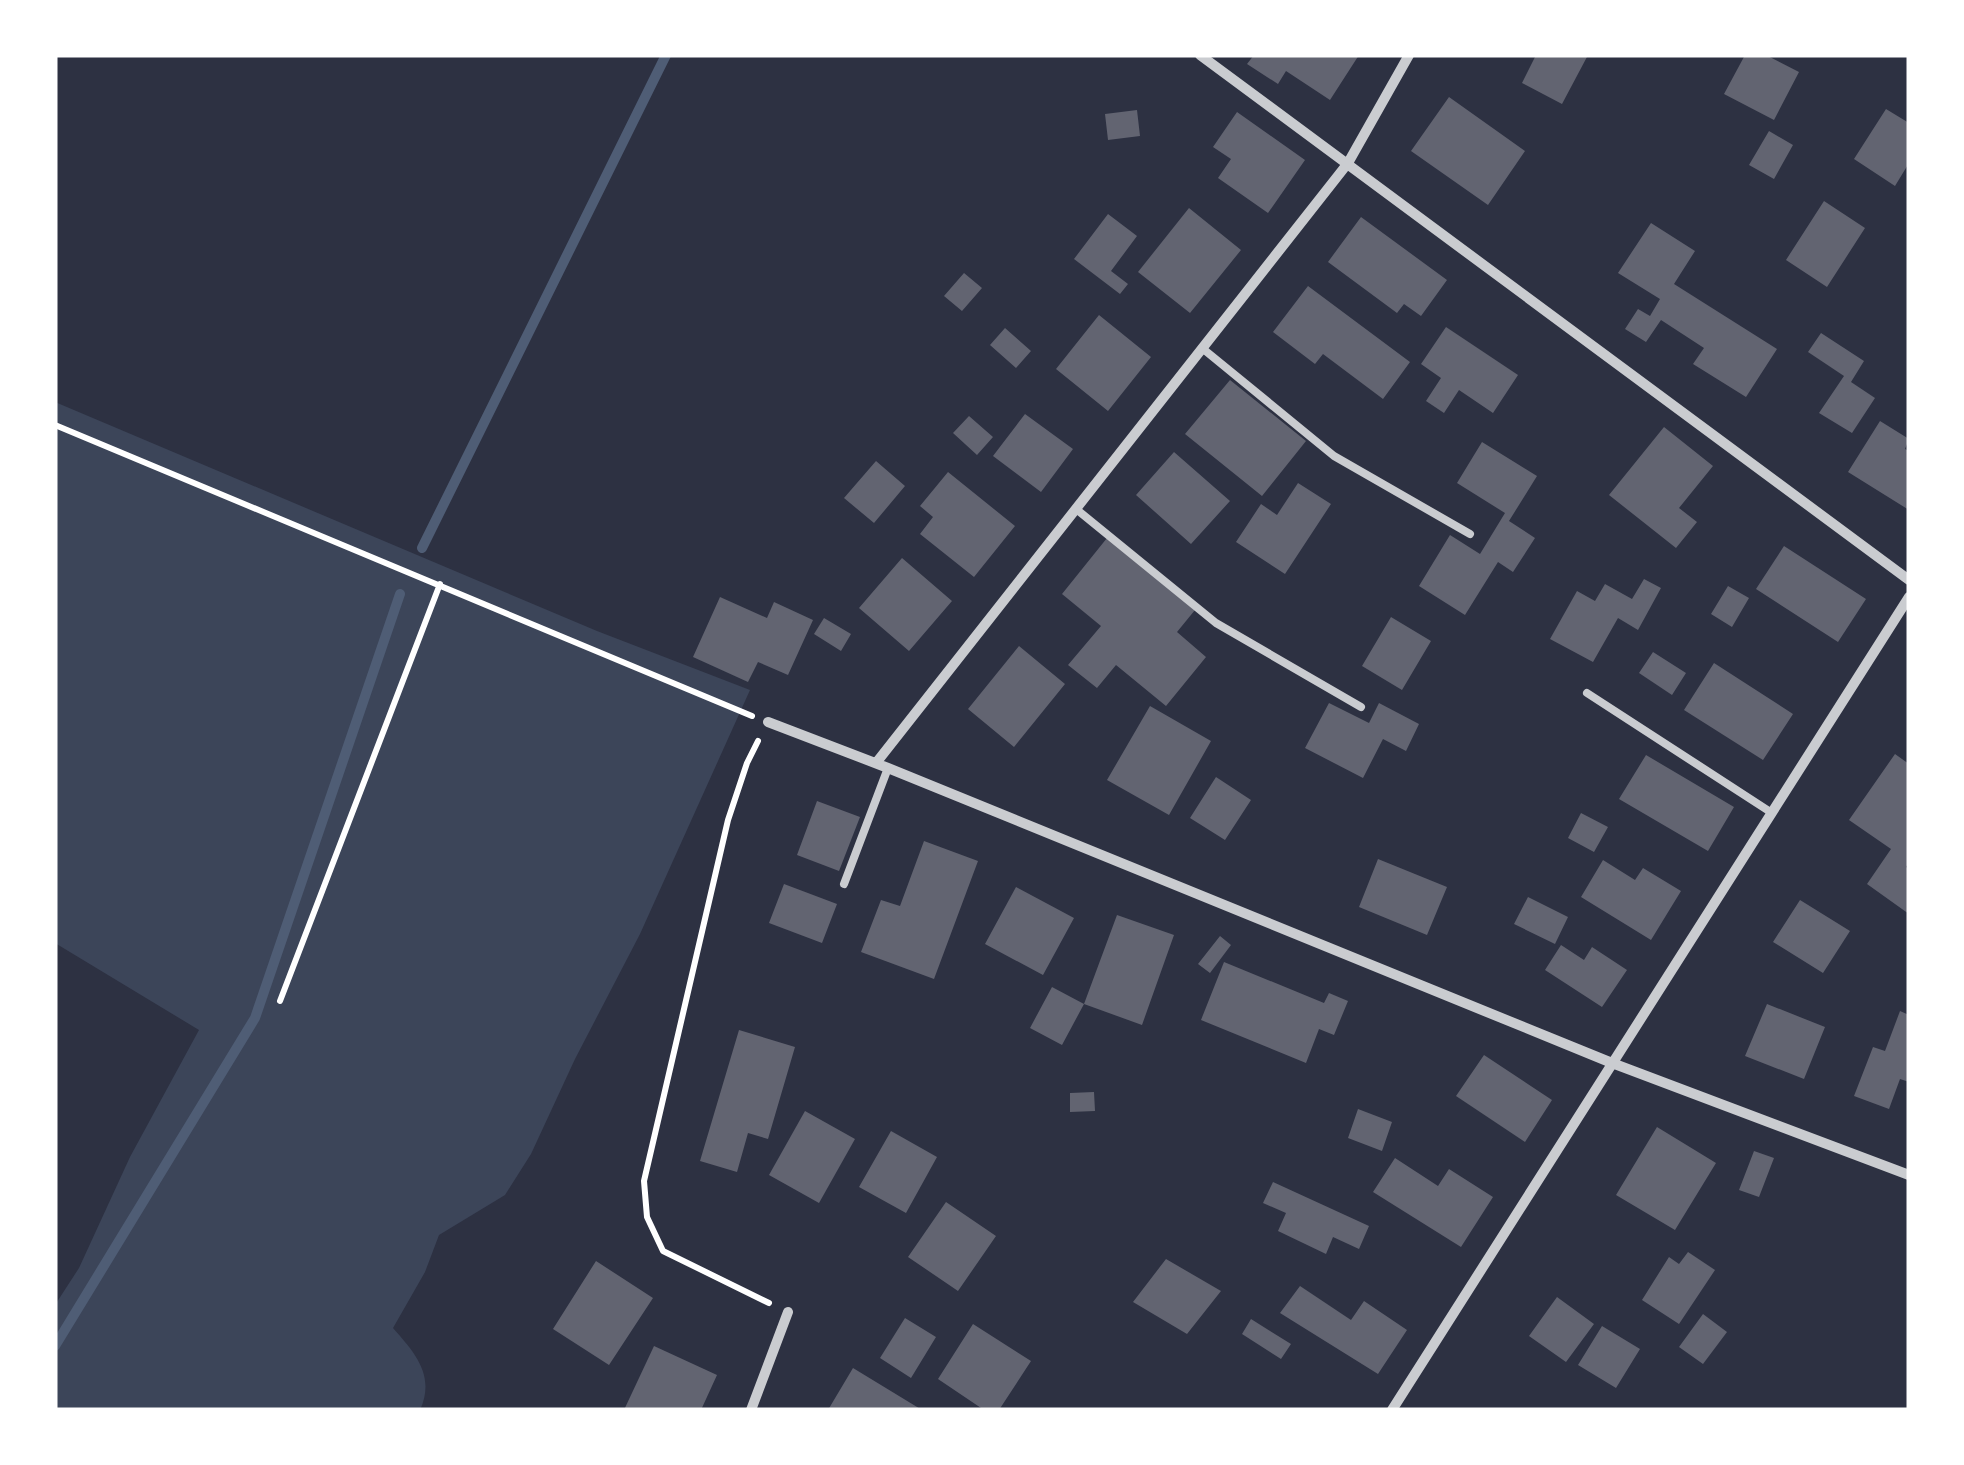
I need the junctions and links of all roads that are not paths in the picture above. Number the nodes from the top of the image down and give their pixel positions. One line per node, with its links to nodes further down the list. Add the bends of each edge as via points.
1 (1200, 55): 3 (street)
2 (1409, 55): 3 (street)
3 (1348, 163): 4 (street); 7 (street)
4 (1202, 348): 5 (street); 6 (lane, via 1334,456)
5 (1076, 509): 10 (lane, via 1216,623); 12 (street)
6 (1470, 534)
7 (1909, 580)
8 (1909, 597): 14 (street)
9 (1587, 693): 14 (lane)
10 (1360, 707)
11 (768, 722): 12 (street)
12 (876, 763): 13 (street)
13 (888, 768): 15 (lane); 16 (street)
14 (1772, 812): 16 (street)
15 (844, 884)
16 (1612, 1063): 17 (street); 20 (street)
17 (1909, 1175)
18 (788, 1312): 19 (street)
19 (751, 1410)
20 (1392, 1410)

